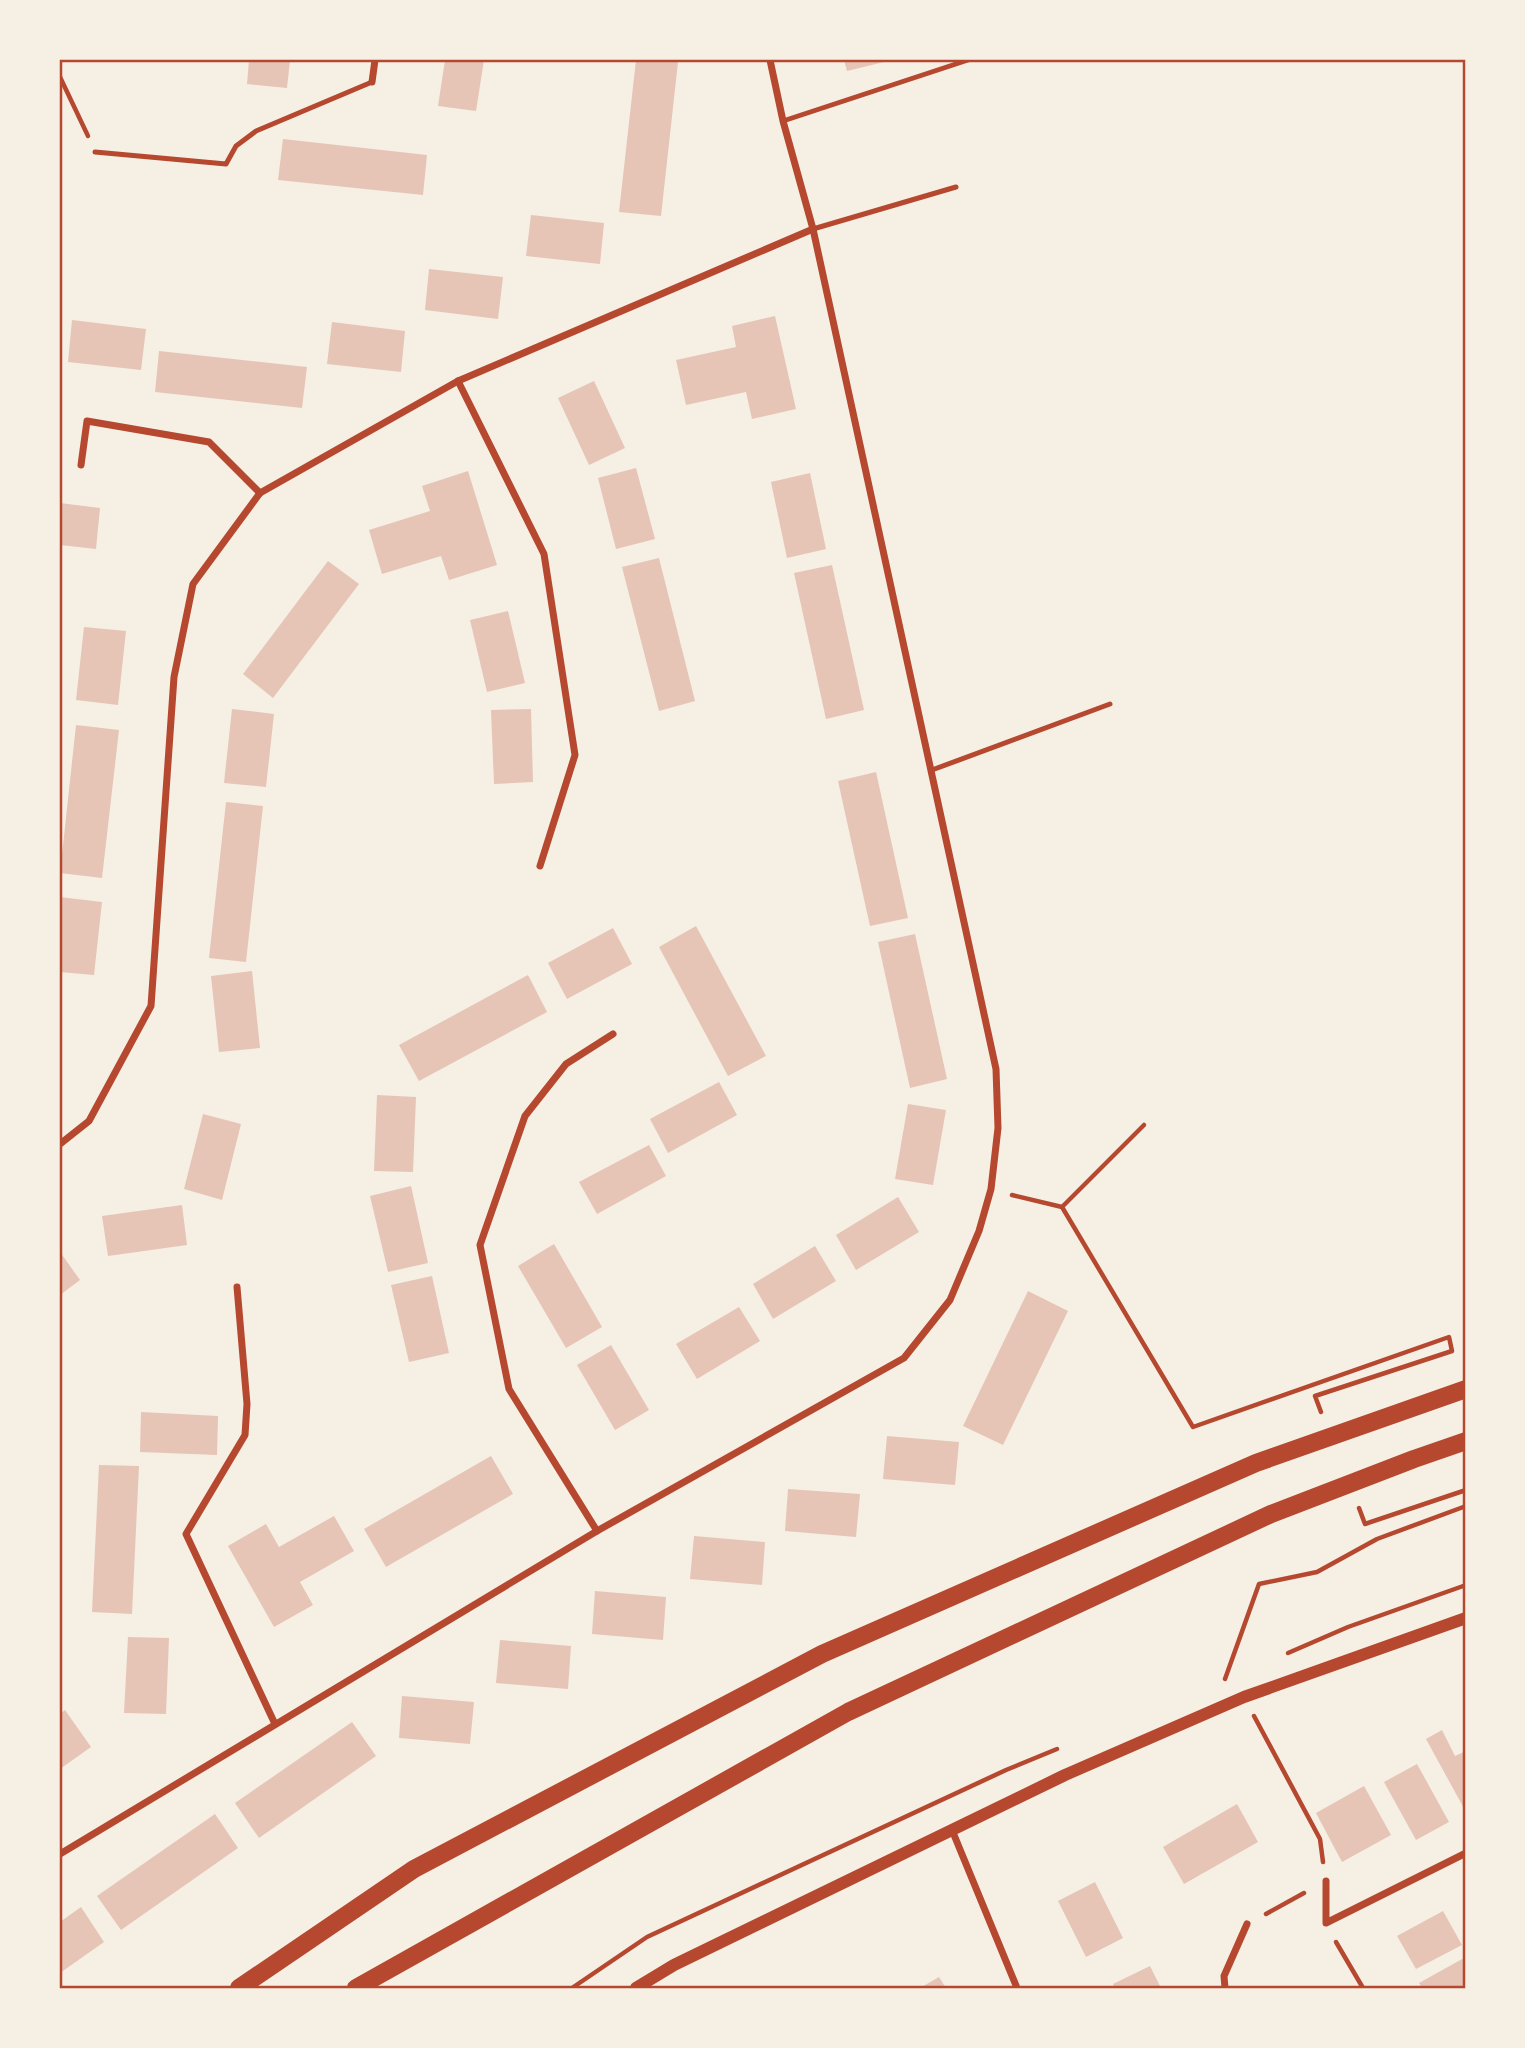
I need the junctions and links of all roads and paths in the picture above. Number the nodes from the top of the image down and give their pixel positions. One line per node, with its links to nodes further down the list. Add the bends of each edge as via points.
1 (375, 60): 5 (street)
2 (770, 60): 6 (street)
3 (968, 60): 6 (lane)
4 (60, 77): 7 (path)
5 (372, 82): 7 (lane, via 256,131 236,146 226,164)
6 (783, 121): 9 (street)
7 (96, 152)
8 (956, 187): 9 (lane)
9 (813, 229): 10 (street); 14 (street)
10 (458, 381): 12 (street); 15 (street, via 544,554 575,755)
11 (81, 465): 12 (street, via 87,421 209,442)
12 (260, 493): 18 (street, via 193,583 174,677 151,1006 89,1121)
13 (1110, 704): 14 (lane)
14 (932, 770): 19 (street, via 996,1069 999,1128)
15 (540, 866)
16 (613, 1034): 26 (street, via 566,1064 525,1116 480,1245 509,1389)
17 (1144, 1125): 20 (path)
18 (60, 1144)
19 (991, 1189): 20 (path); 26 (street, via 950,1300 904,1358)
20 (1062, 1207): 23 (path, via 1193,1427)
21 (237, 1287): 30 (street, via 247,1404 245,1436 186,1534)
22 (1465, 1389): 37 (main road, via 1256,1463 822,1654 414,1869)
23 (1202, 1423)
24 (1465, 1441): 38 (main road, via 1271,1514 848,1712)
25 (1465, 1506): 28 (path, via 1377,1539 1317,1572 1259,1584)
26 (597, 1531): 30 (street)
27 (1465, 1618): 29 (street)
28 (1225, 1679)
29 (1244, 1697): 31 (street); 34 (path, via 1320,1839)
30 (275, 1724): 33 (street)
31 (952, 1830): 39 (street, via 674,1965); 40 (street)
32 (1465, 1853): 35 (street)
33 (60, 1854)
34 (1326, 1881): 35 (street); 36 (path)
35 (1326, 1923): 42 (path)
36 (1247, 1924): 41 (street, via 1224,1976)
37 (239, 1989)
38 (356, 1989)
39 (636, 1989)
40 (1017, 1989)
41 (1225, 1989)
42 (1363, 1989)

